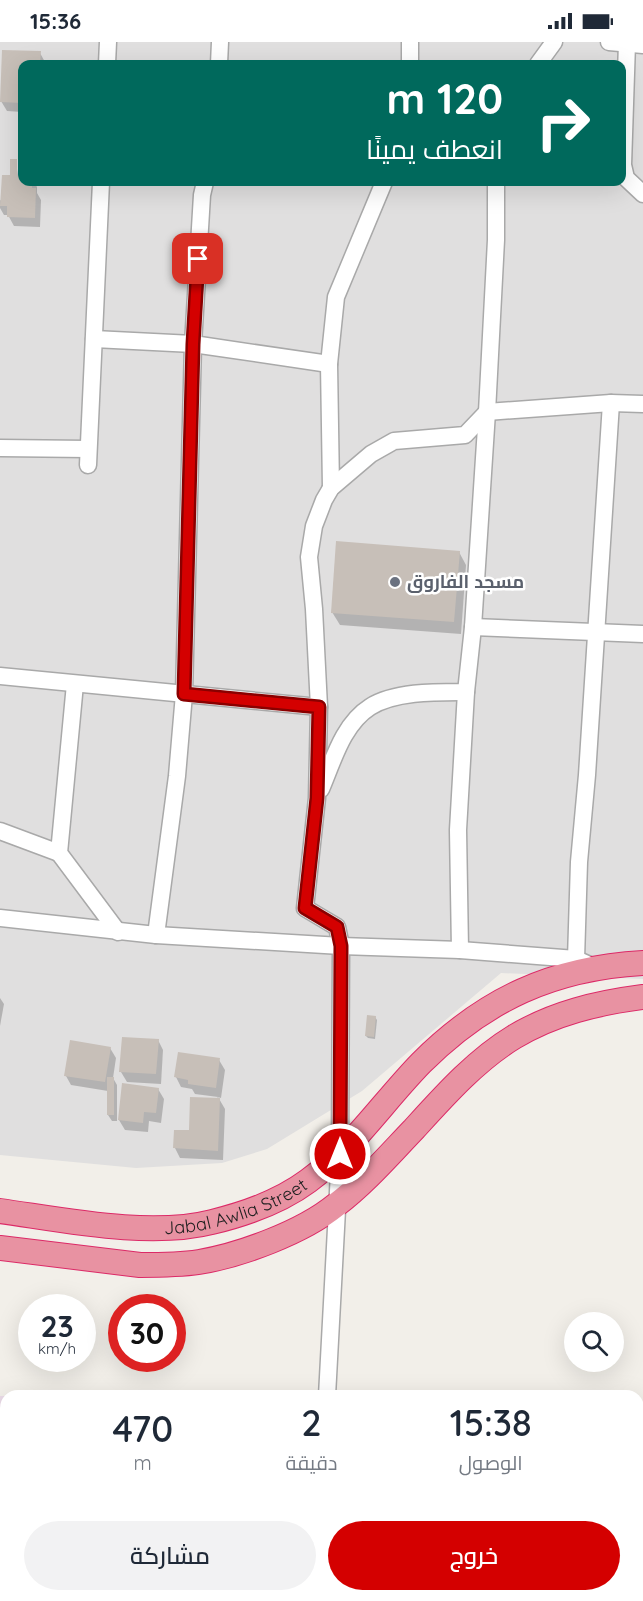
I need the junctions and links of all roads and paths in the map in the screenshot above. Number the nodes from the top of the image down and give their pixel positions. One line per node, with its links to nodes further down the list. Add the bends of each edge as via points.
1 (108, 42): 7 (street)
2 (220, 42): 8 (street)
3 (410, 42): 9 (street)
4 (554, 42): 10 (street)
5 (609, 42): 6 (street)
6 (635, 44): 11 (street)
7 (107, 60)
8 (219, 60)
9 (410, 60)
10 (541, 60)
11 (626, 135)
12 (626, 178): 17 (street)
13 (101, 186): 18 (street)
14 (204, 186): 19 (street)
15 (382, 186): 20 (street, via 336,297)
16 (496, 186): 23 (street)
17 (643, 194)
18 (94, 339): 19 (street); 24 (street, via 88,457)
19 (193, 344): 20 (street); 32 (street)
20 (328, 364): 25 (street)
21 (611, 403): 22 (street); 23 (street); 27 (street)
22 (643, 404)
23 (487, 412): 25 (street, via 465,435 394,441 370,454); 26 (street)
24 (0, 448)
25 (331, 488): 33 (street, via 314,526 309,557)
26 (473, 627): 27 (street); 31 (street)
27 (597, 631): 28 (street); 42 (street, via 579,862)
28 (643, 634)
29 (0, 676): 30 (street)
30 (75, 684): 32 (street); 36 (street)
31 (466, 692): 34 (street, via 400,696 371,706 340,743); 41 (street, via 458,830)
32 (184, 694): 33 (street); 39 (street)
33 (319, 707): 34 (street)
34 (317, 798): 40 (street, via 305,908 337,927)
35 (0, 831): 36 (street)
36 (59, 853): 38 (street)
37 (0, 918): 38 (street)
38 (118, 932): 39 (street)
39 (156, 935): 40 (street)
40 (341, 946): 41 (street); 45 (street)
41 (460, 950): 42 (street)
42 (585, 963): 43 (highway, Jabal Awlia Street); 45 (highway, Jabal Awlia Street, via 495,1004 462,1027 422,1062)
43 (643, 963)
44 (643, 997): 46 (highway, via 581,1008 544,1021 513,1038 440,1100)
45 (340, 1154): 46 (street); 47 (highway, Jabal Awlia Street, via 276,1200 193,1226 148,1228)
46 (337, 1205): 48 (highway, via 281,1236 198,1262 140,1265); 49 (street)
47 (0, 1212)
48 (0, 1248)
49 (327, 1390)

